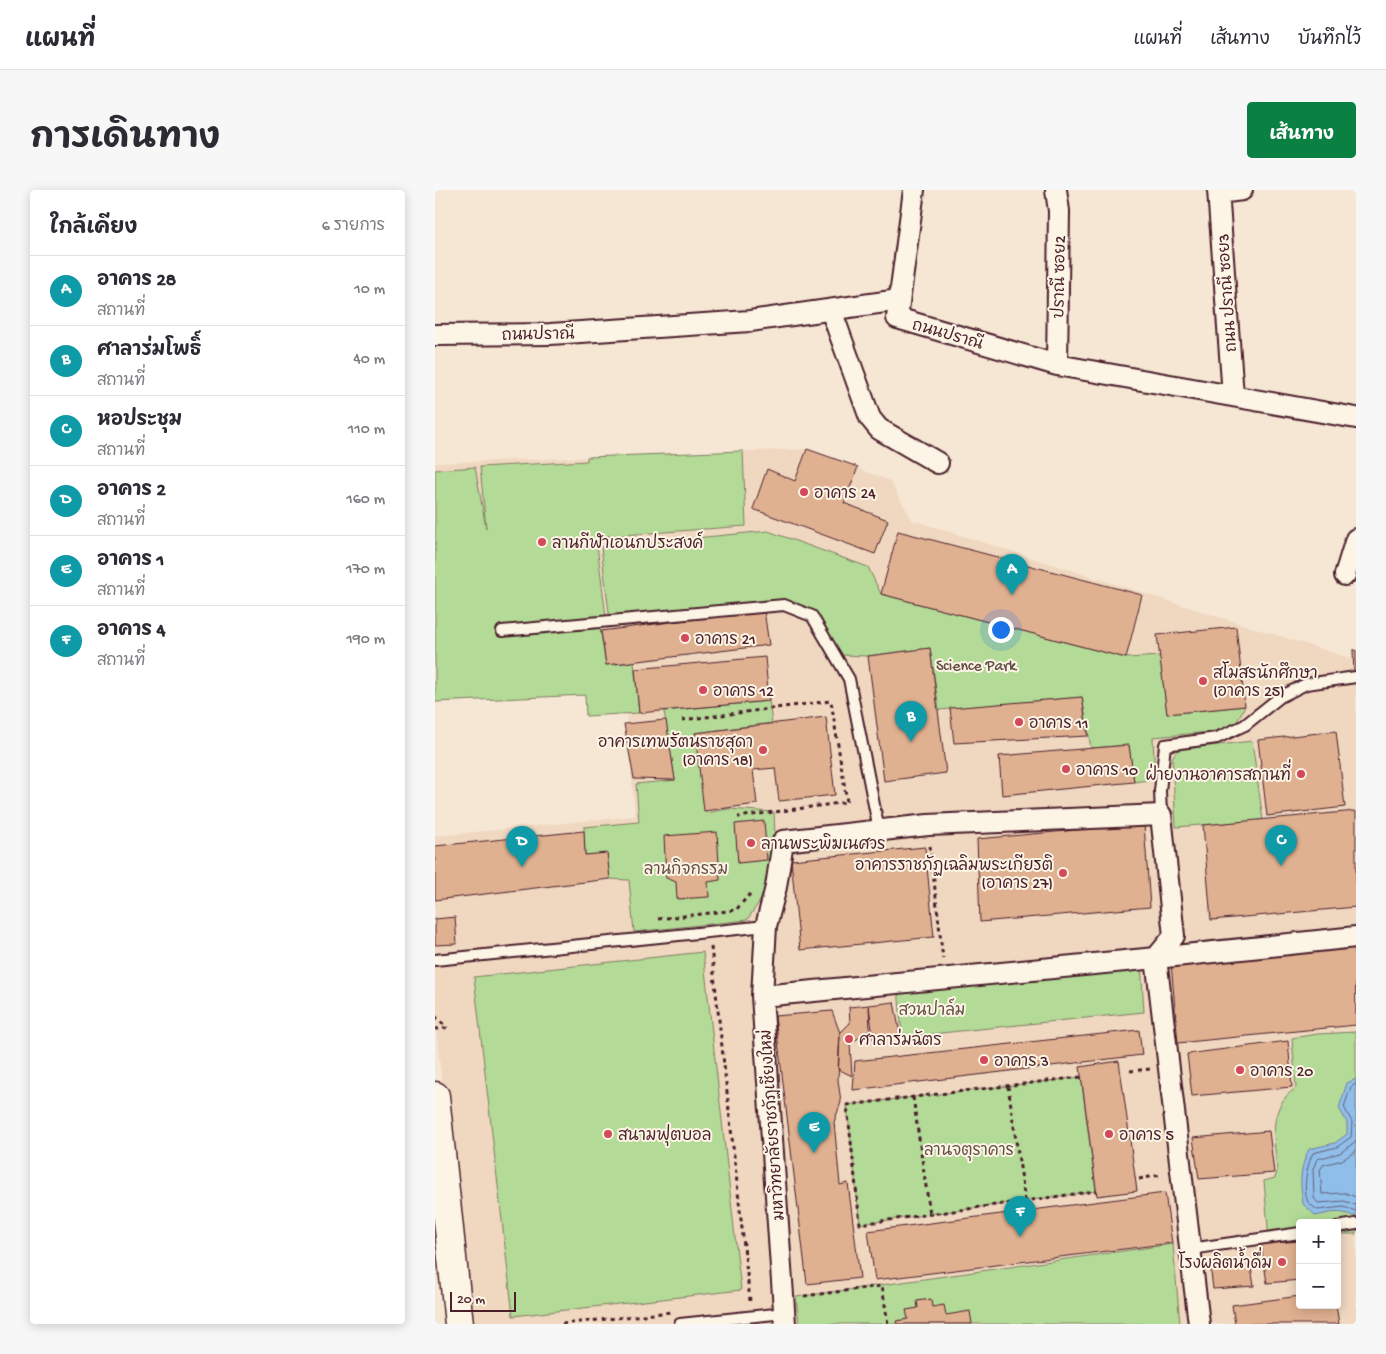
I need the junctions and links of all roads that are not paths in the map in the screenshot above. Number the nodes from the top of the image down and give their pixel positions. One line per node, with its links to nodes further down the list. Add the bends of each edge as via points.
1 (914, 190): 5 (street)
2 (1056, 190): 8 (street, ปราณี ซอย2, via 1059,211)
3 (1242, 190): 4 (street)
4 (1219, 192): 9 (street, ถนน ปราณี ซอย3)
5 (899, 300): 6 (street, ถนนปราณี); 8 (street, ถนนปราณี, via 897,318)
6 (831, 310): 7 (street, ถนนปราณี, via 751,321 551,334); 11 (street, via 870,418 879,429)
7 (435, 335)
8 (1057, 365): 9 (street, ถนนปราณี)
9 (1233, 396): 10 (street, ถนนปราณี)
10 (1356, 418)
11 (938, 463)
12 (1356, 539): 13 (street)
13 (1345, 575)
14 (502, 631): 17 (lane, via 784,605 811,616 849,679)
15 (1356, 677): 16 (lane, via 1306,684 1280,697 1245,725 1217,738 1165,745)
16 (1161, 815): 17 (street); 20 (street, via 1175,936)
17 (879, 830): 18 (street, มหาวิทยาลัยราชภัฏเชียงใหม่, via 783,841)
18 (766, 926): 21 (lane); 22 (street, มหาวิทยาลัยราชภัฏเชียงใหม่)
19 (1356, 937): 20 (street)
20 (1156, 958): 22 (street); 27 (street)
21 (435, 960)
22 (762, 996): 28 (street, มหาวิทยาลัยราชภัฏเชียงใหม่)
23 (435, 1096): 29 (main road)
24 (1356, 1224): 25 (lane)
25 (1341, 1226)
26 (1296, 1234): 27 (lane)
27 (1190, 1249): 31 (street)
28 (789, 1311): 30 (lane)
29 (459, 1324)
30 (680, 1324)
31 (1199, 1324)

